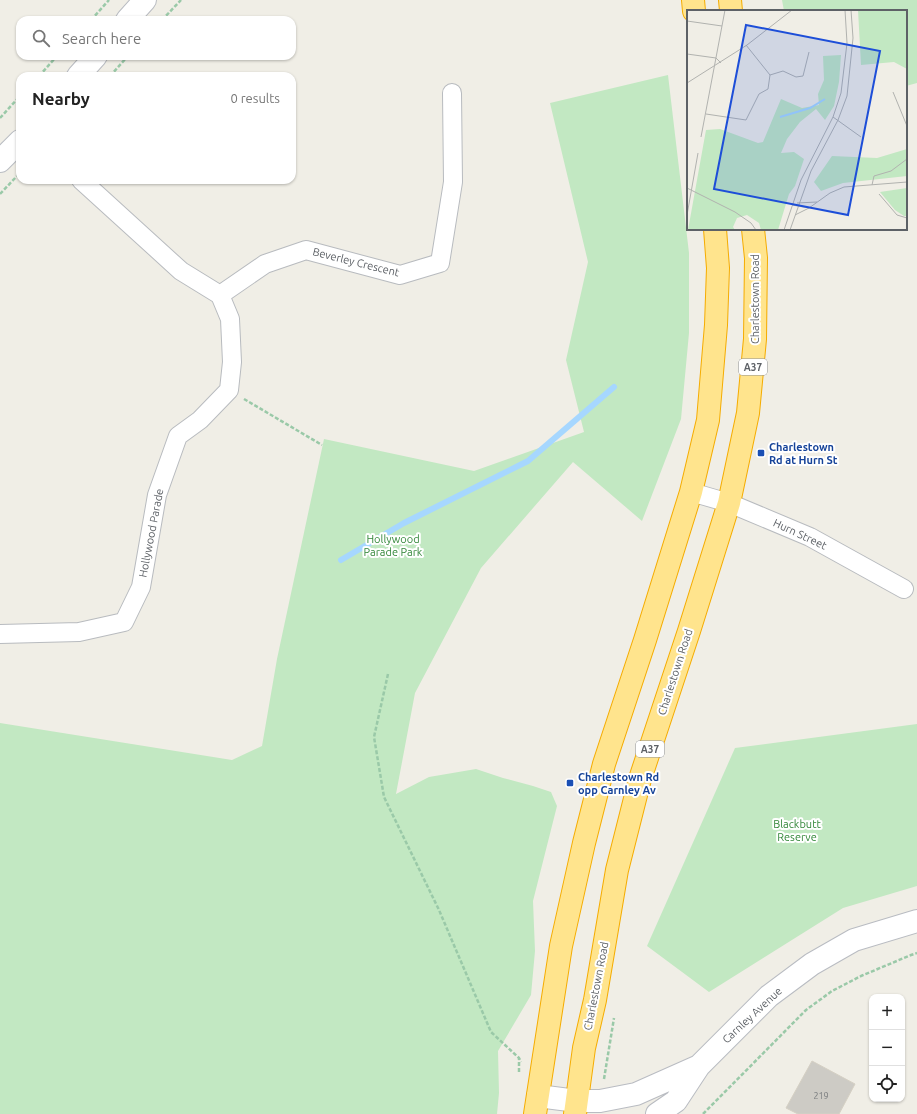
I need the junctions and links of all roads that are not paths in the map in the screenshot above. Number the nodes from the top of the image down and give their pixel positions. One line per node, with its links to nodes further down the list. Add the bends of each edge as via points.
1 (144, 0): 6 (main road)
2 (693, 0): 4 (highway)
3 (730, 0): 5 (highway)
4 (694, 10)
5 (731, 10)
6 (130, 16)
7 (92, 60): 8 (main road)
8 (82, 72)
9 (452, 93): 15 (street, Beverley Crescent, via 453,182 440,263 400,275 306,250 265,264)
10 (16, 145): 11 (main road)
11 (0, 161)
12 (85, 184): 15 (street, via 182,270)
13 (715, 230): 16 (highway, via 718,268 716,325 708,420)
14 (753, 230): 17 (highway, Charlestown Road / A37, via 756,258 755,339 748,413)
15 (220, 295): 19 (street, Hollywood Parade, via 230,319 230,390 200,420 178,436 157,495 141,587 124,622 79,632)
16 (691, 492): 17 (street, Hurn Street); 22 (highway, via 604,764 584,843 561,946)
17 (729, 503): 18 (street, Hurn Street, via 810,537); 23 (highway, Charlestown Road / A37, via 640,780 617,870 595,1000 584,1048)
18 (904, 589)
19 (0, 634)
20 (917, 921): 21 (main road, Carnley Avenue, via 854,940 812,964 769,996)
21 (699, 1066): 23 (main road, Carnley Avenue, via 636,1094); 24 (main road, Carnley Avenue, via 676,1101)
22 (537, 1105): 23 (main road, Carnley Avenue)
23 (576, 1107)
24 (657, 1114)

